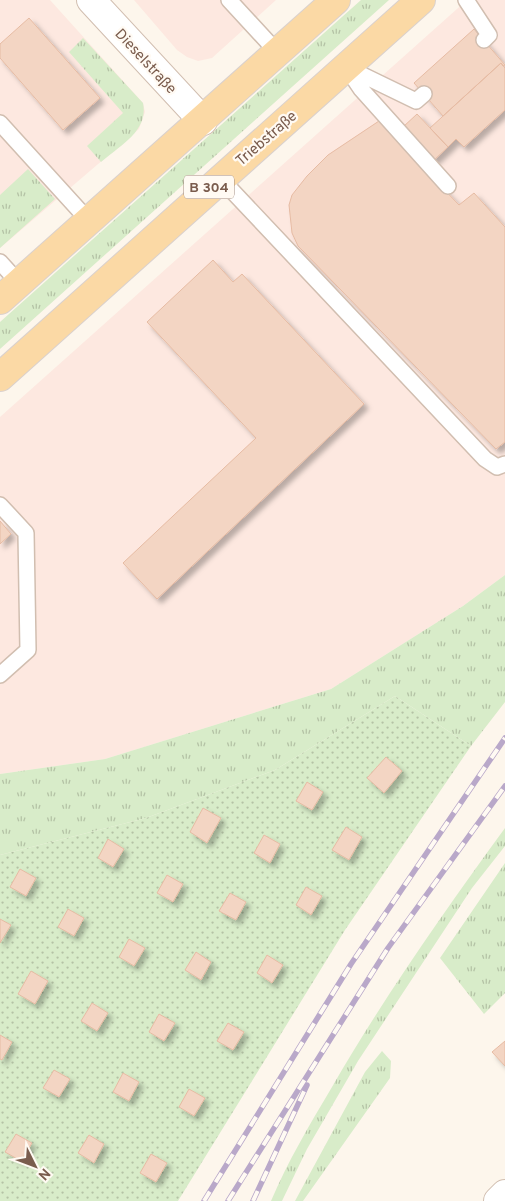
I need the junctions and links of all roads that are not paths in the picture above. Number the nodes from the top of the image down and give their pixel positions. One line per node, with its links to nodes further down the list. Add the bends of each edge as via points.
1 (91, 0): 10 (street, Dieselstraße)
2 (229, 0): 7 (lane)
3 (336, 0): 7 (main road)
4 (421, 0): 8 (main road, Triebstraße / B 304)
5 (466, 0): 6 (lane, via 489,35)
6 (484, 40)
7 (278, 53): 10 (main road)
8 (346, 67): 9 (lane, via 416,101); 12 (main road, Triebstraße / B 304); 13 (lane, via 361,89)
9 (424, 94)
10 (203, 121): 14 (main road)
11 (0, 123): 14 (lane)
12 (220, 178): 17 (main road, Triebstraße / B 304); 18 (lane, via 485,459 497,467)
13 (448, 186)
14 (89, 221): 16 (main road)
15 (0, 262): 16 (lane)
16 (9, 291)
17 (0, 377)
18 (505, 464)
19 (0, 505): 20 (lane, via 26,532 28,650)
20 (0, 675)
21 (505, 1194): 22 (street)
22 (498, 1201)

